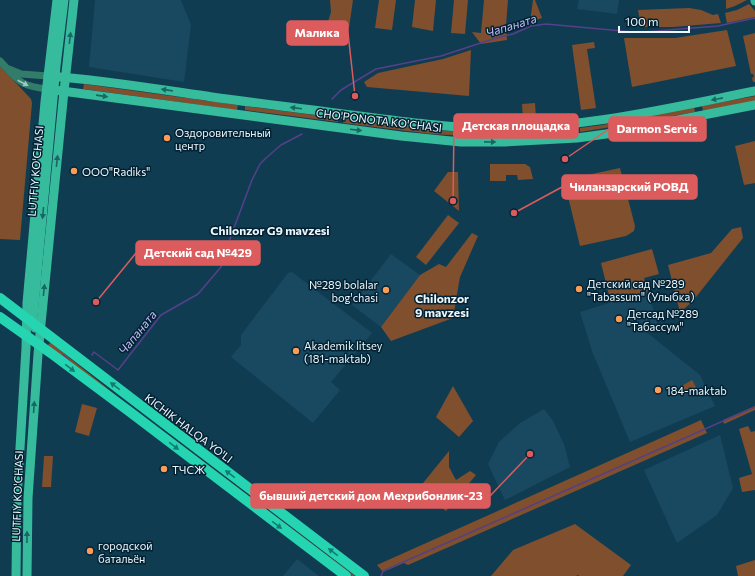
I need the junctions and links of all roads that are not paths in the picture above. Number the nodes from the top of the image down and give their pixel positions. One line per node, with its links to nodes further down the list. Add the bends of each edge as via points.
1 (57, 0): 6 (main road, LUTFIY KO'CHASI)
2 (64, 0): 6 (main road, LUTFIY KO'CHASI)
3 (74, 0): 7 (main road, LUTFIY KO'CHASI, one-way to 3)
4 (0, 61): 5 (street)
5 (6, 67): 6 (street, via 21,74); 8 (street, one-way to 8, via 15,78 26,85)
6 (52, 76): 7 (main road, CHO'PONOTA KO'CHASI); 8 (main road, LUTFIY KO'CHASI)
7 (65, 77): 8 (main road, LUTFIY KO'CHASI); 10 (main road, CHO'PONOTA KO'CHASI, one-way to 7)
8 (55, 90): 13 (main road, CHO'PONOTA KO'CHASI, one-way to 13); 20 (main road, LUTFIY KO'CHASI, one-way to 20); 23 (main road, LUTFIY KO'CHASI)
9 (755, 91): 11 (main road, CHO'PONOTA KO'CHASI, one-way to 11)
10 (243, 101): 13 (main road); 14 (main road, CHO'PONOTA KO'CHASI, one-way to 10)
11 (698, 102): 15 (main road); 16 (main road, CHO'PONOTA KO'CHASI)
12 (755, 105): 15 (main road, CHO'PONOTA KO'CHASI)
13 (242, 114): 17 (main road, CHO'PONOTA KO'CHASI)
14 (343, 114): 16 (main road, CHO'PONOTA KO'CHASI, via 472,128); 17 (main road)
15 (701, 116): 18 (main road, CHO'PONOTA KO'CHASI)
16 (576, 123): 18 (main road)
17 (341, 128): 18 (main road, CHO'PONOTA KO'CHASI, one-way to 18, via 461,142)
18 (577, 138)
19 (0, 298): 21 (highway, KICHIK HALQA YO'LI)
20 (27, 303): 21 (main road); 23 (main road, LUTFIY KO'CHASI)
21 (16, 311): 23 (highway, KICHIK HALQA YO'LI)
22 (0, 317): 23 (highway, KICHIK HALQA YO'LI)
23 (32, 328): 24 (highway, KICHIK HALQA YO'LI); 25 (highway, KICHIK HALQA YO'LI); 25 (main road, LUTFIY KO'CHASI); 28 (main road, LUTFIY KO'CHASI)
24 (50, 336): 25 (highway, via 43,340); 26 (highway, KICHIK HALQA YO'LI, one-way to 24)
25 (42, 347): 27 (highway, KICHIK HALQA YO'LI, one-way to 27); 29 (main road, LUTFIY KO'CHASI, one-way to 25)
26 (137, 403): 27 (highway, via 132,402 129,405); 33 (highway, KICHIK HALQA YO'LI, one-way to 26)
27 (130, 412): 32 (highway, KICHIK HALQA YO'LI, one-way to 32)
28 (17, 498): 29 (main road); 30 (main road, LUTFIY KO'CHASI)
29 (28, 498): 31 (main road, LUTFIY KO'CHASI, one-way to 29)
30 (16, 576)
31 (27, 576)
32 (346, 576)
33 (364, 576)

